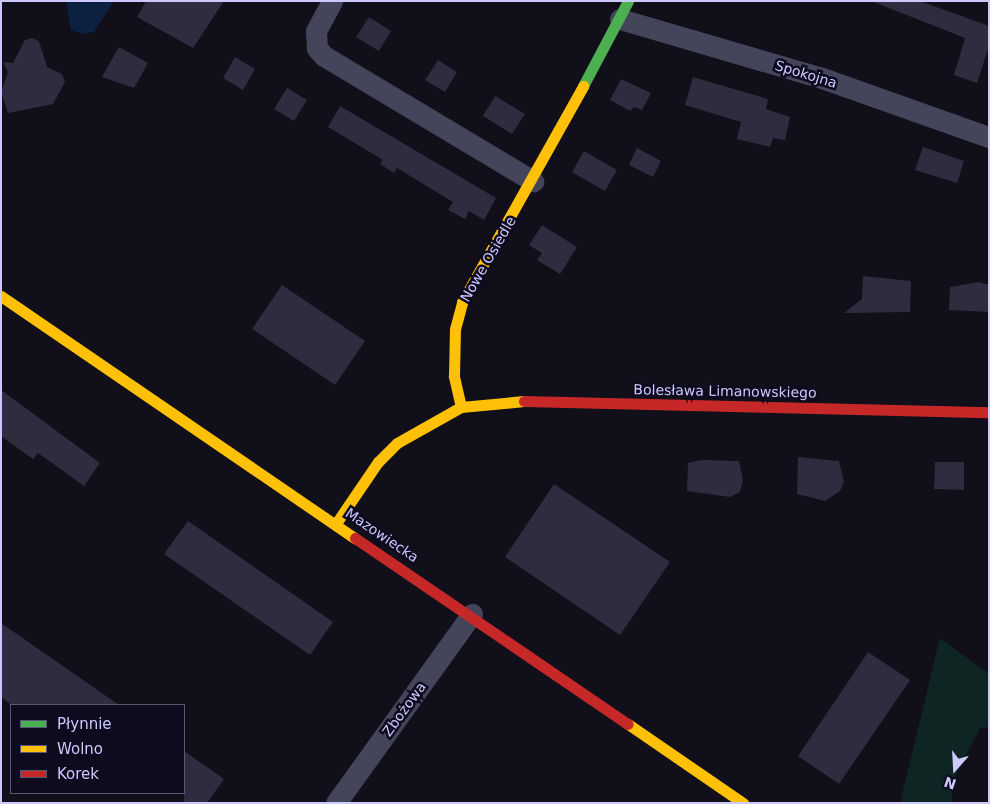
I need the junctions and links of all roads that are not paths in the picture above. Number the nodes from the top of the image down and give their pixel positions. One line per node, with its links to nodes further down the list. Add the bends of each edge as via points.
1 (332, 1): 4 (street, via 316,31 316,48 324,56)
2 (624, 10): 3 (street, Spokojna); 4 (street, Nowe Osiedle)
3 (989, 137)
4 (533, 181): 6 (street, Nowe Osiedle, via 462,302 455,329 454,376)
5 (1, 296): 8 (street, Mazowiecka)
6 (461, 407): 7 (street, Bolesława Limanowskiego, via 537,400); 8 (street, via 428,422 397,443 362,482)
7 (989, 412)
8 (337, 522): 9 (street, Mazowiecka)
9 (472, 614): 10 (street, Zbożowa); 11 (street, Mazowiecka)
10 (336, 803)
11 (743, 803)

